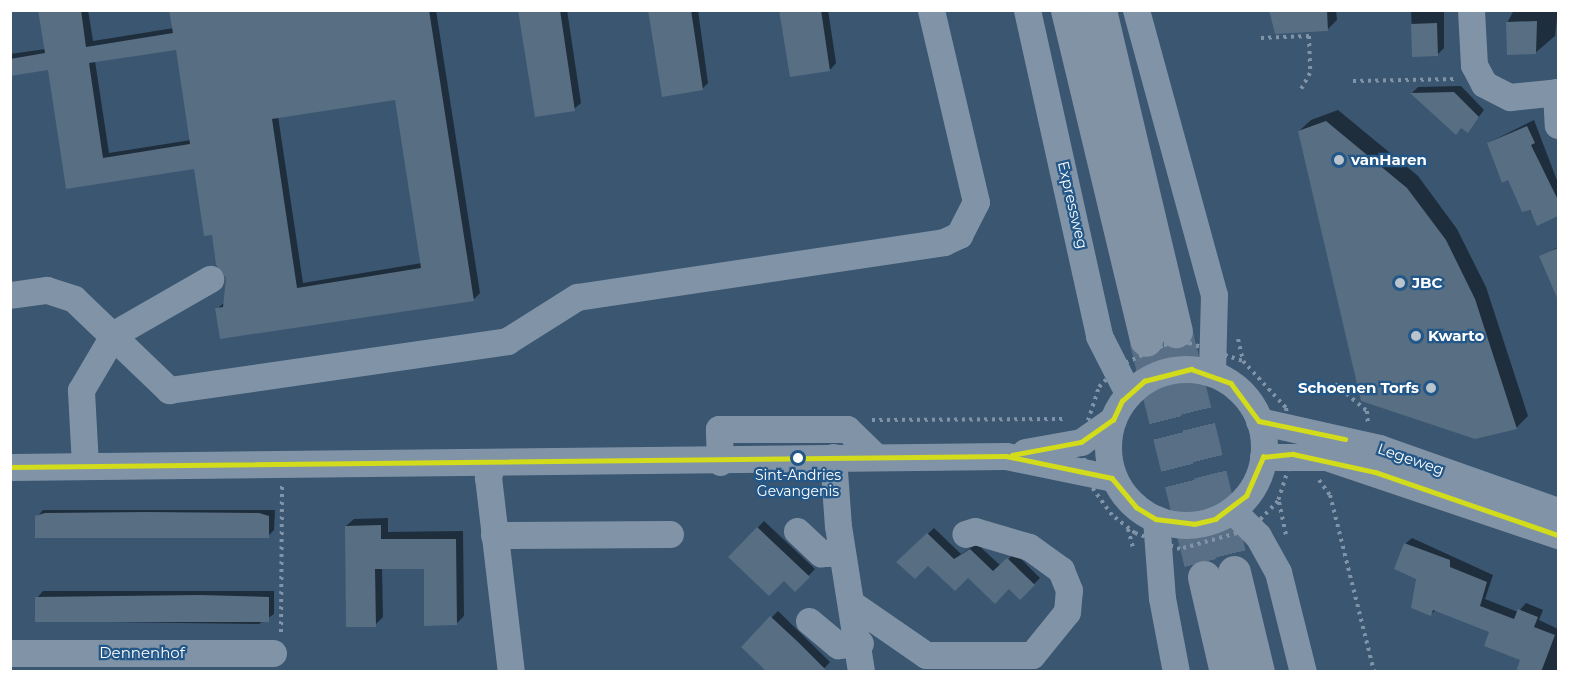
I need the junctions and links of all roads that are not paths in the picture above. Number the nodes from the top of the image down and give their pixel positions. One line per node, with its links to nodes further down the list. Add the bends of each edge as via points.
1 (932, 10): 11 (street, via 976,202 958,235 944,242 577,297 507,341 169,390)
2 (1028, 10): 13 (street, Expressweg, via 1099,336)
3 (1067, 10): 4 (highway, via 1161,336)
4 (1100, 10)
5 (1136, 10): 12 (street, via 1214,295)
6 (1471, 10): 7 (street, via 1474,66 1481,79 1510,98)
7 (1557, 92): 8 (street)
8 (1558, 125)
9 (210, 279): 11 (street)
10 (10, 295): 11 (street, via 46,290 74,299)
11 (114, 333): 22 (street, via 81,390)
12 (1212, 373): 13 (street, via 1166,371); 15 (street, via 1249,400)
13 (1128, 393): 14 (street)
14 (1113, 420): 17 (street, via 1081,442); 24 (street, via 1107,439)
15 (1260, 421): 19 (street); 26 (street, Legeweg, via 1378,448)
16 (875, 456): 17 (street); 18 (street); 20 (street, via 847,429 719,429)
17 (1006, 456): 24 (street)
18 (833, 457): 20 (street); 33 (street)
19 (1263, 457): 25 (street, via 1257,478); 32 (street, Legeweg, via 1326,457)
20 (720, 462): 21 (street)
21 (492, 463): 22 (street); 31 (street, via 488,477)
22 (85, 465): 23 (street)
23 (10, 467)
24 (1112, 478): 28 (street)
25 (1232, 510): 28 (street); 45 (street, via 1251,529 1278,572)
26 (1558, 511)
27 (797, 531): 33 (street, via 820,553)
28 (1158, 532): 42 (street, via 1162,598)
29 (670, 534): 31 (street)
30 (965, 534): 39 (street, via 975,531 1029,547 1061,570 1069,590 1067,612)
31 (495, 535): 40 (street)
32 (1558, 535)
33 (842, 553): 34 (street)
34 (855, 606): 36 (street); 39 (street, via 926,655)
35 (809, 621): 36 (street, via 838,645)
36 (860, 643): 41 (street)
37 (277, 649): 38 (street, Dennenhof)
38 (10, 653)
39 (1035, 663)
40 (511, 672)
41 (861, 672)
42 (1176, 672)
43 (1226, 672): 44 (highway, via 1219,574)
44 (1258, 672)
45 (1303, 672)

